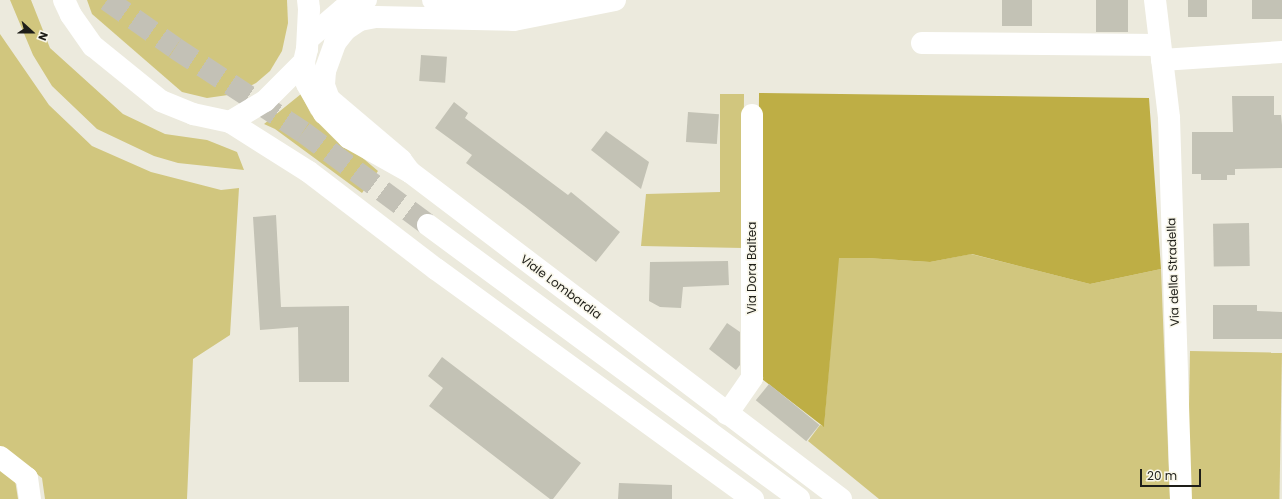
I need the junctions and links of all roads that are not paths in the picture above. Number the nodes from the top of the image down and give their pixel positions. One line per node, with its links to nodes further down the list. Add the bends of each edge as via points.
1 (64, 0): 14 (main road, via 93,46 161,101 193,114)
2 (308, 0): 8 (main road, Viale Lombardia)
3 (366, 0): 8 (main road, via 342,10)
4 (433, 0): 5 (main road)
5 (560, 0)
6 (615, 0): 15 (main road, via 514,20 376,17 360,20 345,30 335,43 325,71 324,85 329,99 401,160)
7 (1155, 0): 10 (main road, Via della Stradella)
8 (308, 39): 12 (main road, Viale Lombardia)
9 (922, 43): 10 (main road)
10 (1161, 52): 11 (main road); 23 (main road, Via della Stradella, via 1169,118)
11 (1282, 52)
12 (304, 62): 14 (main road, via 266,101); 15 (main road, Viale Lombardia, via 307,84 324,113 348,138)
13 (752, 115): 17 (main road, Via Dora Baltea, via 752,378)
14 (230, 122): 20 (main road, via 309,172 436,269)
15 (410, 172): 17 (main road, Viale Lombardia)
16 (428, 225): 21 (main road)
17 (727, 414): 22 (main road, Viale Lombardia)
18 (0, 457): 19 (main road, via 27,478)
19 (30, 499)
20 (753, 499)
21 (799, 499)
22 (841, 499)
23 (1181, 499)

